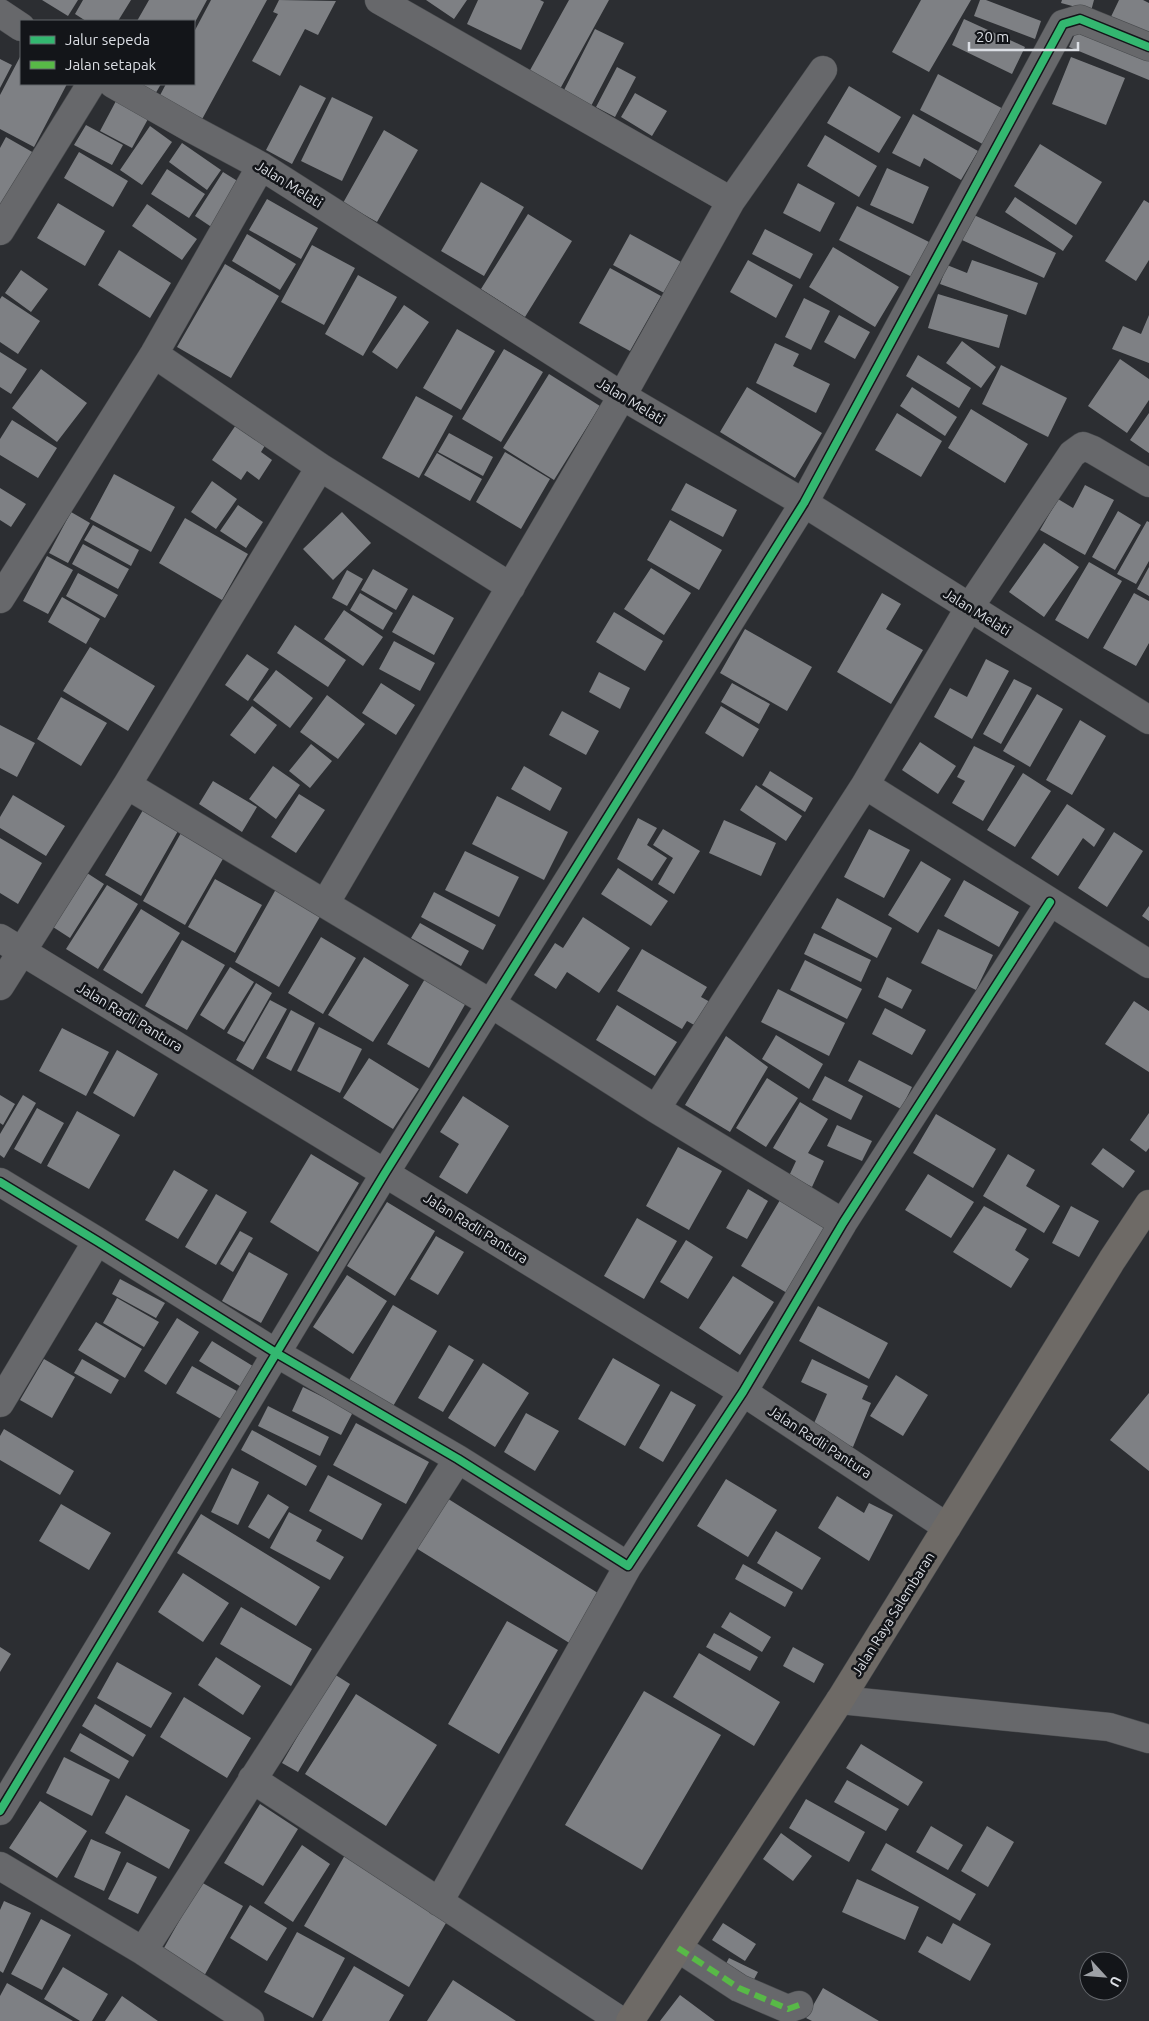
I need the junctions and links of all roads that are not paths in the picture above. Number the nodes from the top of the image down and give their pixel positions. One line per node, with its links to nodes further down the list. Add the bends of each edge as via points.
1 (380, 0): 9 (street)
2 (0, 14): 3 (street)
3 (20, 26)
4 (1149, 47): 15 (street, via 1080,19 1063,24)
5 (823, 70): 9 (street)
6 (90, 85): 10 (street)
7 (115, 85): 8 (street, Jalan Melati)
8 (261, 166): 11 (street); 12 (street, Jalan Melati)
9 (731, 201): 12 (street)
10 (0, 232)
11 (154, 354): 13 (street); 17 (street)
12 (622, 396): 15 (street, Jalan Melati); 16 (street)
13 (320, 467): 16 (street); 20 (street)
14 (1149, 483): 18 (street, via 1082,446 1072,454)
15 (804, 503): 18 (street, Jalan Melati); 27 (street)
16 (510, 587): 23 (street)
17 (0, 599)
18 (969, 608): 19 (street, Jalan Melati); 21 (street)
19 (1149, 720)
20 (127, 785): 23 (street); 24 (street)
21 (865, 785): 22 (street); 28 (street)
22 (1050, 902): 25 (street); 32 (street)
23 (325, 904): 27 (street)
24 (10, 944): 26 (street); 29 (street, Jalan Radli Pantura)
25 (1149, 964)
26 (0, 986)
27 (490, 1003): 28 (street); 29 (street)
28 (656, 1109): 32 (street)
29 (386, 1172): 34 (street); 35 (street, Jalan Radli Pantura)
30 (0, 1182): 33 (street)
31 (1149, 1204): 38 (main road, Jalan Raya Salembaran)
32 (843, 1223): 35 (street)
33 (97, 1241): 34 (street); 36 (street)
34 (276, 1353): 37 (street); 43 (street)
35 (743, 1392): 38 (street, Jalan Radli Pantura); 39 (street)
36 (0, 1403)
37 (458, 1459): 39 (street); 42 (street)
38 (947, 1527): 40 (main road, Jalan Raya Salembaran)
39 (628, 1566): 45 (street)
40 (840, 1700): 41 (street, via 1109,1728); 46 (main road, Jalan Raya Salembaran)
41 (1149, 1739)
42 (252, 1779): 45 (street); 47 (street)
43 (0, 1811)
44 (0, 1866): 47 (street)
45 (439, 1902): 51 (street)
46 (678, 1948): 48 (street, via 739,1988 788,2009); 52 (main road, Jalan Raya Salembaran)
47 (143, 1951): 49 (street)
48 (800, 2006)
49 (222, 2014): 50 (street)
50 (250, 2021)
51 (621, 2021)
52 (630, 2021)

